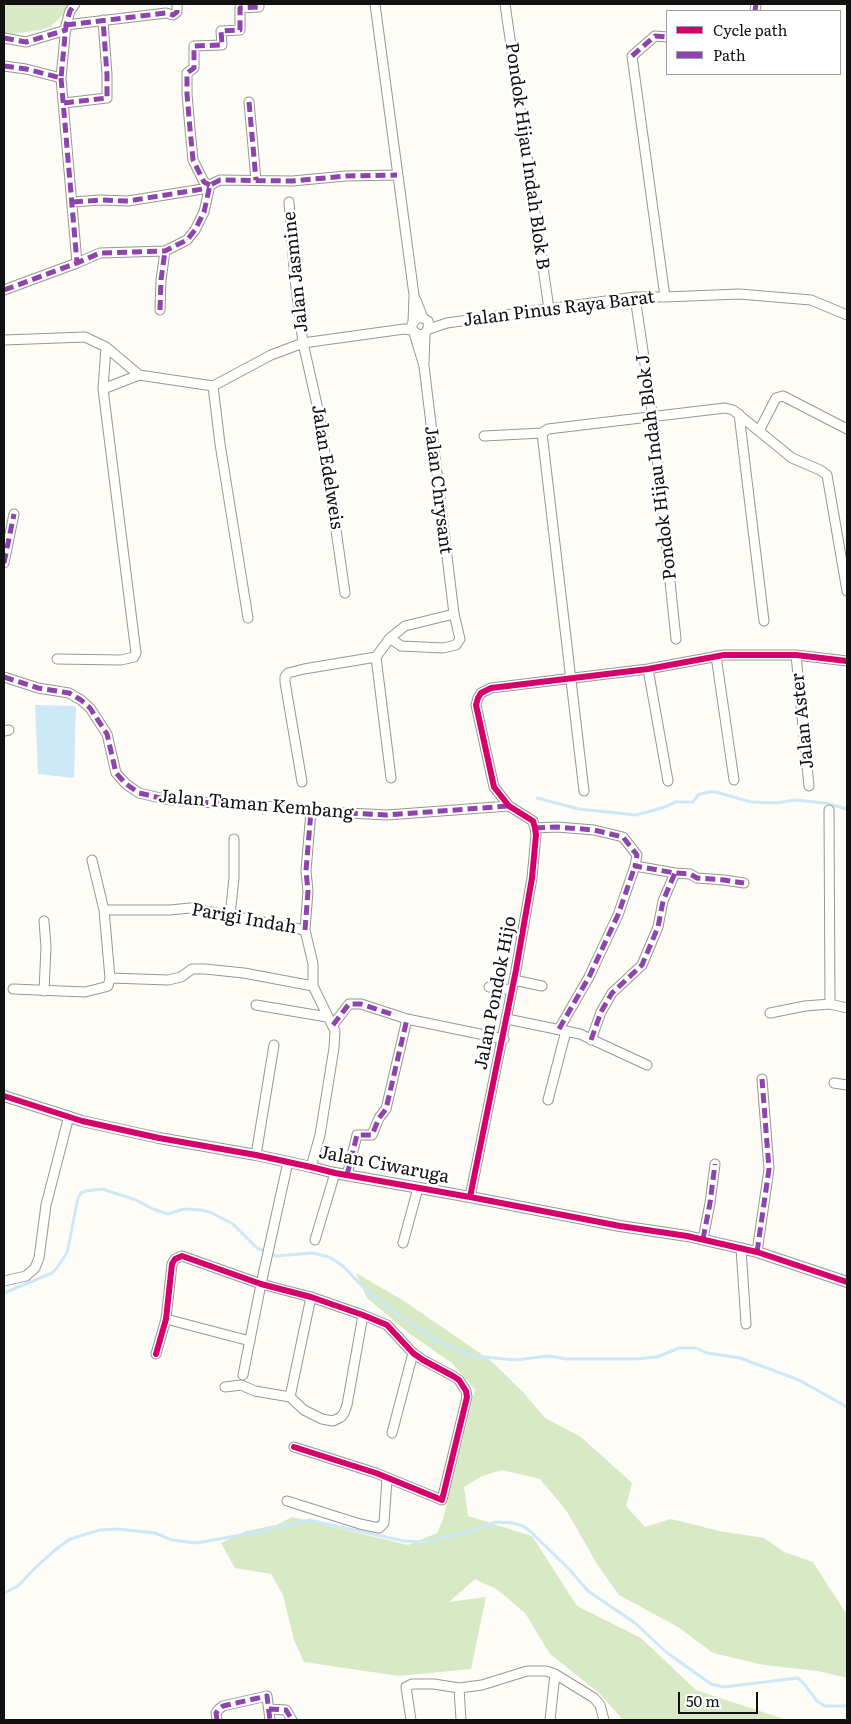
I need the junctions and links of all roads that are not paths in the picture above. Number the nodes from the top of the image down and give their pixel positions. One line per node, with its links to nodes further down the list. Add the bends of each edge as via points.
1 (75, 4): 8 (street)
2 (177, 4): 7 (street, via 177,12 173,15)
3 (259, 4): 6 (street, via 259,8)
4 (375, 4): 15 (street)
5 (505, 4): 26 (street, Pondok Hijau Indah Blok B)
6 (240, 6): 17 (street, via 240,30 222,31 220,46 194,46 194,68 187,73 193,160 204,182)
7 (103, 20): 8 (street); 14 (street, via 107,98)
8 (66, 27): 10 (street, via 26,42); 12 (street)
9 (666, 37): 25 (street, via 655,36 632,56)
10 (4, 38)
11 (4, 66): 12 (street)
12 (61, 78): 14 (street)
13 (250, 102): 16 (street)
14 (64, 103): 18 (street)
15 (397, 175): 16 (street); 23 (street)
16 (256, 180): 17 (street, via 220,180)
17 (210, 186): 18 (street, via 137,201); 20 (street, via 204,212 195,230 187,240)
18 (73, 202): 21 (street)
19 (289, 202): 32 (street, Jalan Jasmine)
20 (165, 251): 21 (street, via 100,253); 27 (street)
21 (77, 264): 22 (street)
22 (4, 290)
23 (414, 295): 29 (street); 30 (street)
24 (635, 297): 25 (street, Jalan Pinus Raya Barat); 26 (street, Jalan Pinus Raya Barat); 39 (street, Pondok Hijau Indah Blok J)
25 (665, 297): 28 (street, Jalan Pinus Raya Barat, via 739,294 802,299)
26 (549, 308): 29 (street, Jalan Pinus Raya Barat)
27 (160, 310)
28 (847, 315)
29 (426, 325): 30 (street, via 417,318); 30 (street, Jalan Pinus Raya Barat, via 420,335); 34 (street, Jalan Chrysant)
30 (411, 327): 32 (street); 34 (street, Jalan Chrysant)
31 (4, 340): 33 (street, via 85,337)
32 (303, 343): 36 (street, via 271,355); 47 (street, Jalan Edelweis, via 320,418)
33 (106, 347): 35 (street); 37 (street)
34 (424, 366): 48 (street, Jalan Chrysant)
35 (139, 375): 36 (street); 37 (street)
36 (213, 386): 49 (street)
37 (103, 389): 56 (street, via 135,655 121,660)
38 (739, 414): 39 (street, via 725,408); 41 (street); 50 (street)
39 (653, 418): 42 (street, via 548,429); 52 (street, Pondok Hijau Indah Blok J)
40 (847, 429): 41 (street, via 783,396 776,398)
41 (759, 431): 46 (street, via 792,458 827,476)
42 (542, 433): 43 (street); 60 (street)
43 (484, 436)
44 (14, 514): 45 (street)
45 (4, 563)
46 (847, 591)
47 (346, 593)
48 (454, 614): 51 (street, via 404,626); 51 (street, Jalan Chrysant, via 460,639 456,645 443,648 401,646)
49 (248, 618)
50 (764, 621)
51 (390, 638): 55 (street)
52 (676, 638)
53 (796, 655): 54 (street); 57 (street); 65 (street, Jalan Aster)
54 (716, 656): 58 (street); 62 (street)
55 (376, 657): 61 (street); 64 (street, via 304,668 285,677)
56 (57, 659)
57 (847, 662)
58 (648, 669): 60 (street); 63 (street)
59 (4, 677): 69 (street, Jalan Taman Kembang, via 38,688 70,693 81,700 107,734 116,773 139,793 169,800)
60 (571, 678): 66 (street); 67 (street, via 491,688 478,698 476,705 494,787)
61 (391, 778)
62 (734, 780)
63 (668, 781)
64 (302, 782)
65 (810, 786)
66 (584, 790)
67 (509, 806): 69 (street, Jalan Taman Kembang, via 387,815); 70 (street, via 532,821)
68 (829, 810): 88 (street)
69 (311, 811): 79 (street)
70 (535, 828): 73 (street, via 594,830 623,838 637,855); 81 (street, Jalan Pondok Hijo, via 532,878)
71 (234, 839): 77 (street)
72 (92, 860): 76 (street)
73 (635, 866): 74 (street); 96 (street, via 618,915)
74 (675, 873): 75 (street); 98 (street, via 642,965 612,993 601,1012)
75 (744, 884)
76 (104, 910): 77 (street, Parigi Indah, via 190,908); 80 (street)
77 (230, 915): 79 (street, Parigi Indah)
78 (44, 921): 87 (street)
79 (305, 930): 82 (street, Parigi Indah, via 313,964)
80 (110, 978): 82 (street, via 168,980 181,977 192,969 205,968); 87 (street, via 108,986 85,992)
81 (514, 980): 83 (street); 86 (street, Jalan Pondok Hijo)
82 (313, 986): 92 (street)
83 (542, 986)
84 (489, 987): 86 (street)
85 (13, 989): 87 (street)
86 (512, 990): 93 (street, Jalan Pondok Hijo)
87 (44, 991)
88 (830, 1004): 90 (street); 91 (street)
89 (256, 1005): 92 (street)
90 (847, 1008)
91 (770, 1013)
92 (327, 1017): 95 (street)
93 (507, 1018): 96 (street); 97 (street, Jalan Pondok Hijo)
94 (407, 1019): 95 (street, via 360,1004 349,1004); 97 (street); 112 (street, via 386,1109 372,1135 357,1135)
95 (333, 1025): 110 (street, via 334,1048 320,1135)
96 (563, 1030): 98 (street); 105 (street)
97 (504, 1038): 114 (street, Jalan Pondok Hijo)
98 (592, 1040): 100 (street)
99 (274, 1046): 107 (street)
100 (648, 1065)
101 (762, 1079): 119 (street, via 769,1169)
102 (834, 1083): 103 (street)
103 (847, 1085)
104 (4, 1096): 106 (street, Jalan Ciwaruga)
105 (548, 1100)
106 (69, 1116): 107 (street, Jalan Ciwaruga, via 159,1138); 120 (street, via 46,1205 39,1258 35,1268 26,1276)
107 (256, 1155): 108 (street, Jalan Ciwaruga)
108 (288, 1162): 110 (street, Jalan Ciwaruga); 122 (street)
109 (715, 1164): 115 (street)
110 (311, 1167): 111 (street, Jalan Ciwaruga)
111 (335, 1174): 112 (street, Jalan Ciwaruga); 116 (street)
112 (347, 1175): 113 (street, Jalan Ciwaruga)
113 (418, 1188): 114 (street, Jalan Ciwaruga); 117 (street)
114 (470, 1197): 115 (street, Jalan Ciwaruga)
115 (703, 1239): 118 (street, Jalan Ciwaruga)
116 (315, 1240)
117 (403, 1243)
118 (741, 1248): 119 (street, Jalan Ciwaruga); 126 (street)
119 (757, 1252): 121 (street, Jalan Ciwaruga)
120 (4, 1281)
121 (847, 1282)
122 (261, 1284): 123 (street); 125 (street, via 178,1257 172,1264); 127 (street)
123 (311, 1297): 124 (street); 132 (street)
124 (363, 1315): 128 (street, via 387,1326); 132 (street, via 344,1414 333,1421 322,1419 304,1410)
125 (166, 1319): 127 (street); 129 (street)
126 (746, 1324)
127 (250, 1341): 130 (street)
128 (413, 1353): 133 (street); 135 (street, via 459,1380 467,1397 442,1500)
129 (156, 1354)
130 (243, 1375)
131 (225, 1387): 132 (street, via 241,1385)
132 (290, 1397)
133 (392, 1433)
134 (294, 1447): 135 (street)
135 (387, 1478): 136 (street, via 384,1523 379,1528)
136 (287, 1501)
137 (555, 1674): 138 (street, via 527,1672); 145 (street); 146 (street, via 594,1698 600,1705)
138 (459, 1688): 143 (street, via 434,1684 406,1687); 144 (street)
139 (269, 1709): 140 (street, via 267,1696 223,1706 216,1713); 141 (street); 142 (street, via 286,1710)
140 (217, 1720)
141 (270, 1720)
142 (292, 1720)
143 (410, 1720)
144 (462, 1720)
145 (550, 1720)
146 (604, 1720)

